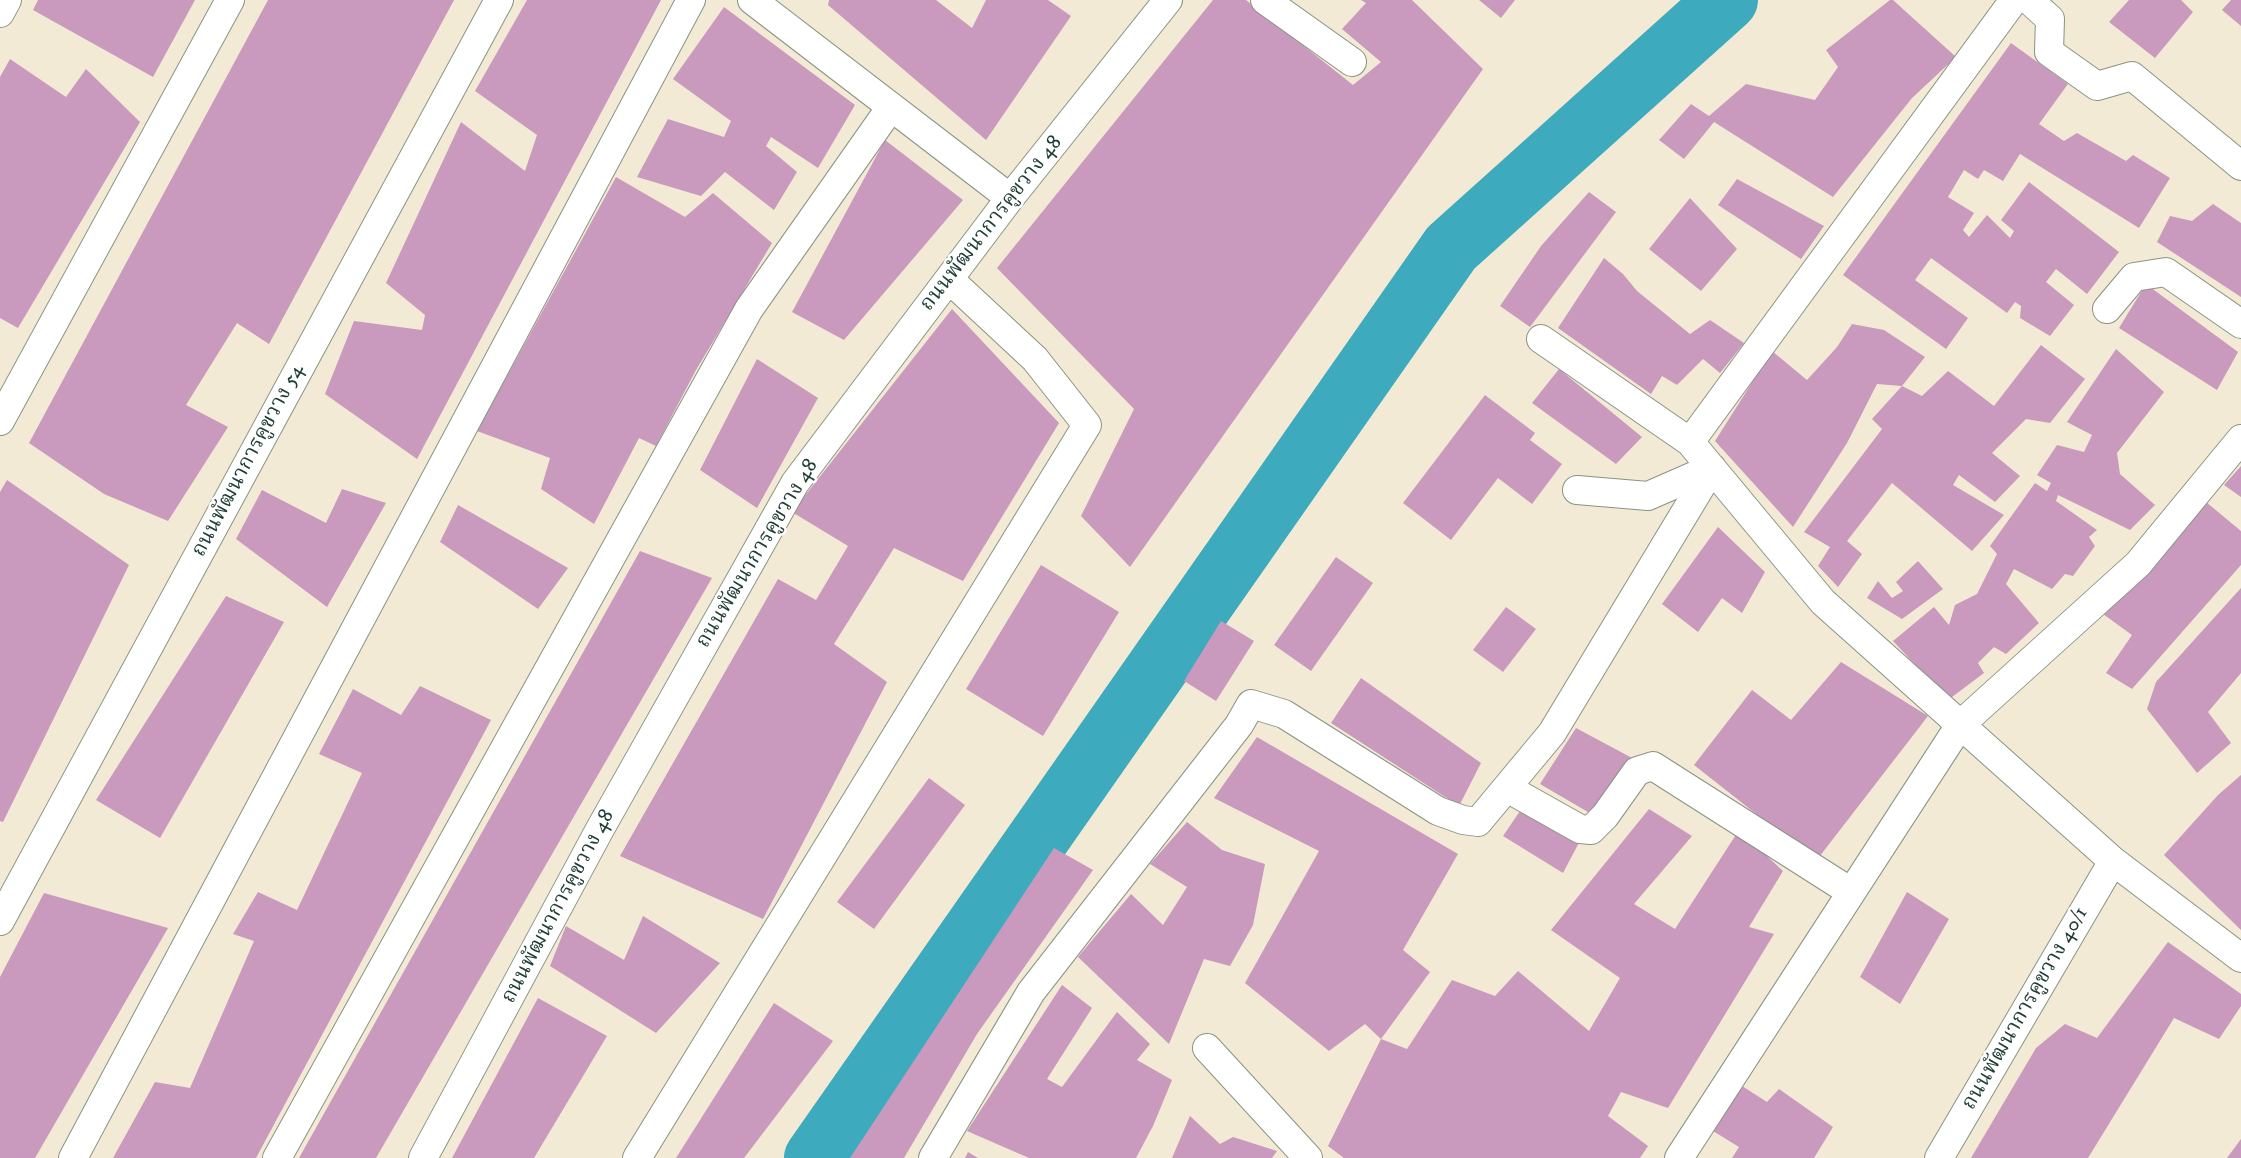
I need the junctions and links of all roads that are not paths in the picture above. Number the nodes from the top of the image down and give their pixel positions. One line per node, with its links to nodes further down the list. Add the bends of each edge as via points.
1 (7, 0): 10 (street)
2 (230, 0): 19 (street)
3 (499, 0): 28 (street, ถนนพัฒนาการคูขวาง 54)
4 (691, 0): 31 (street)
5 (752, 0): 12 (street)
6 (1168, 0): 14 (street, ถนนพัฒนาการคูขวาง 48)
7 (1265, 0): 11 (street)
8 (2014, 0): 21 (street)
9 (2029, 0): 13 (street, via 2050,19 2049,52 2097,86 2132,76)
10 (0, 13)
11 (1352, 62)
12 (891, 107): 14 (street); 32 (street, via 749,309)
13 (2241, 166)
14 (1010, 198): 15 (street, ถนนพัฒนาการคูขวาง 48)
15 (949, 279): 33 (street, ถนนพัฒนาการคูขวาง 48, via 795,482 600,829); 34 (street, via 1035,359 1087,425)
16 (2107, 309): 17 (street, via 2134,277 2166,272)
17 (2241, 324)
18 (1541, 339): 21 (street)
19 (0, 421)
20 (2241, 439): 24 (street, via 2138,564)
21 (1690, 442): 22 (street)
22 (1712, 468): 23 (street, via 1648,496); 24 (street, via 1823,602); 25 (street, via 1552,733)
23 (1577, 490)
24 (1960, 725): 26 (street); 27 (street)
25 (1507, 788): 27 (street, via 1580,830 1591,830 1637,771 1653,766); 35 (street, via 1478,822 1463,820 1438,811 1284,714 1251,704 1239,725 1031,992)
26 (2113, 861): 29 (street); 38 (street, ถนนพัฒนาการคูขวาง 40/1)
27 (1851, 892): 37 (street)
28 (0, 921)
29 (2241, 958)
30 (1207, 1048): 36 (street)
31 (73, 1158)
32 (277, 1158)
33 (423, 1158)
34 (637, 1158)
35 (933, 1158)
36 (1308, 1158)
37 (1679, 1158)
38 (1939, 1158)

